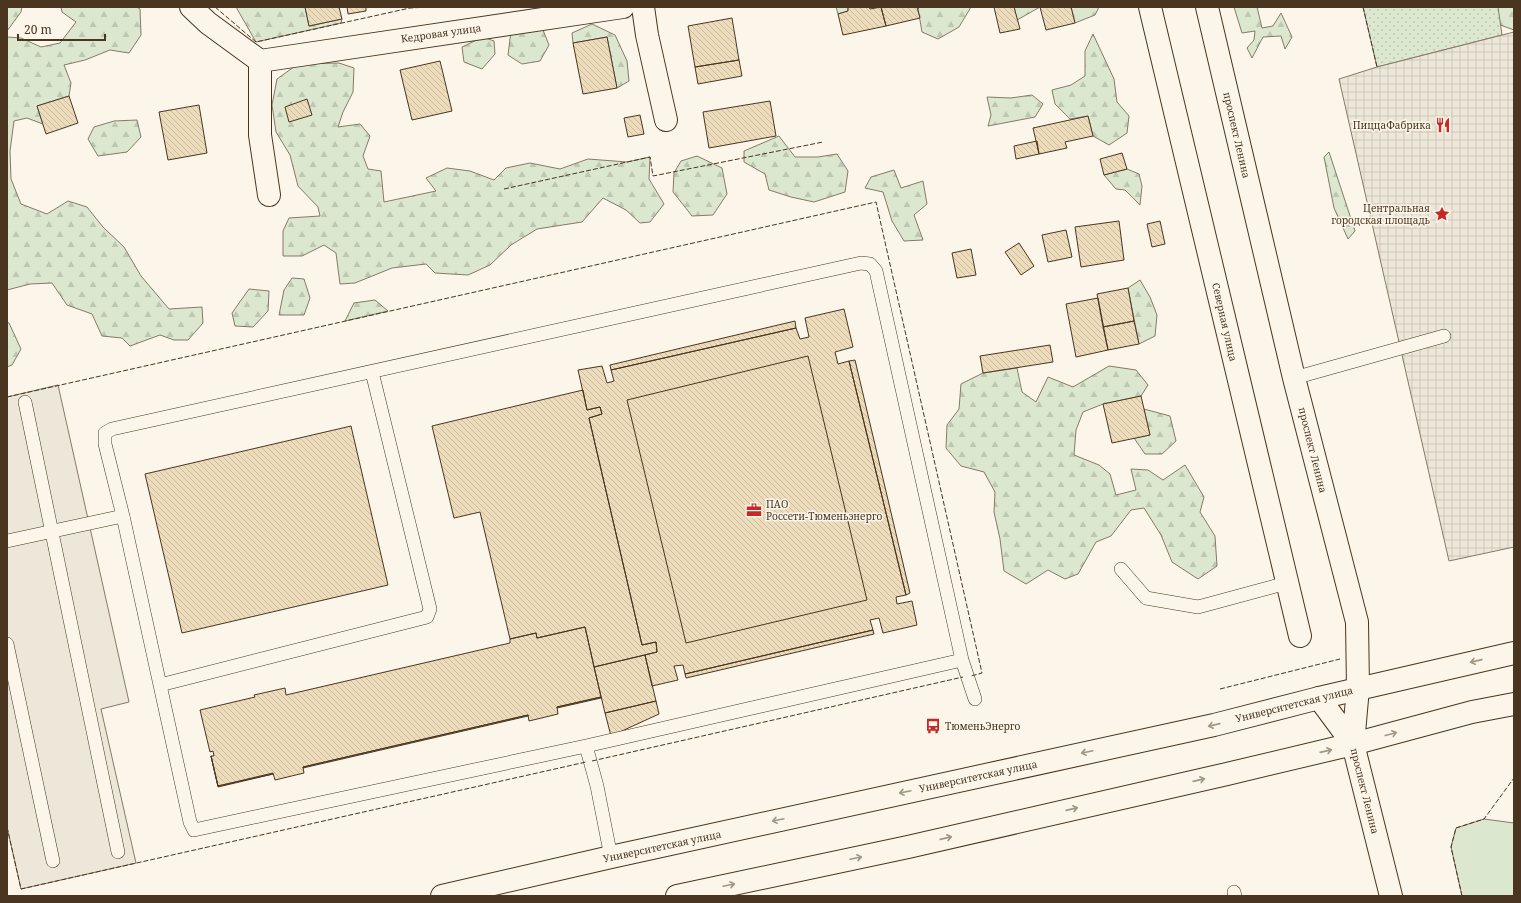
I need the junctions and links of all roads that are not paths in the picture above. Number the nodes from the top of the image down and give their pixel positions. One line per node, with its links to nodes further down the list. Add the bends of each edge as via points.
1 (191, 7): 6 (main road, via 208,23)
2 (623, 7): 6 (main road, Кедровая улица)
3 (643, 7): 7 (main road)
4 (1150, 7): 17 (main road, Северная улица)
5 (1207, 7): 11 (main road, проспект Ленина)
6 (260, 61): 8 (main road, via 260,135)
7 (666, 120)
8 (269, 195)
9 (1444, 336): 11 (lane)
10 (372, 372): 13 (lane, via 112,429 105,433); 21 (lane, via 861,263 870,264 876,271); 22 (lane, via 430,609 427,617)
11 (1294, 378): 23 (main road, проспект Ленина, via 1357,622)
12 (25, 402): 14 (lane)
13 (123, 516): 14 (lane); 22 (lane)
14 (52, 531): 15 (lane); 29 (lane)
15 (7, 541)
16 (1121, 570): 17 (lane, via 1146,598 1198,607)
17 (1287, 583): 18 (main road, Северная улица)
18 (1300, 636)
19 (7, 644): 31 (lane)
20 (1514, 653): 23 (main road, Университетская улица, one-way to 23)
21 (962, 660): 25 (lane); 28 (lane)
22 (160, 685): 28 (lane, via 190,822 194,830)
23 (1358, 688): 24 (main road, Университетская улица); 27 (main road, проспект Ленина)
24 (1319, 698): 27 (main road); 30 (main road, Университетская улица, one-way to 30, via 1214,724)
25 (975, 699)
26 (1514, 704): 27 (main road, one-way to 26, via 1472,712)
27 (1354, 744): 33 (main road, one-way to 27, via 915,845); 34 (main road, проспект Ленина)
28 (586, 746): 30 (lane)
29 (118, 852)
30 (612, 857): 32 (main road, Университетская улица)
31 (53, 861)
32 (442, 896)
33 (677, 896)
34 (1391, 896)

